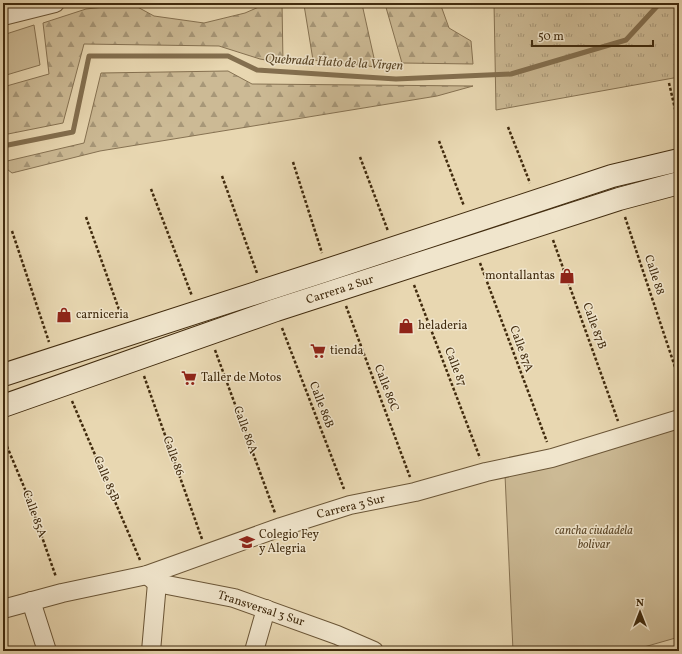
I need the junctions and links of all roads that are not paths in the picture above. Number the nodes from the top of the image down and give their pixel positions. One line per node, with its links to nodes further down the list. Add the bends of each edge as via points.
1 (55, 3): 2 (street)
2 (24, 7): 3 (street)
3 (3, 16)
4 (679, 160): 5 (street, Carrera 2 Sur)
5 (645, 168): 7 (street); 8 (street, Carrera 2 Sur, via 612,176)
6 (679, 183): 7 (street, Carrera 2 Sur)
7 (652, 190): 9 (street, Carrera 2 Sur)
8 (307, 277): 9 (street); 10 (street, Carrera 2 Sur)
9 (314, 298): 11 (street, Carrera 2 Sur)
10 (3, 374)
11 (3, 406)
12 (679, 419): 13 (street, Carrera 3 Sur, via 552,458 486,472 415,492 350,505 208,553)
13 (152, 579): 14 (street, Carrera 3 Sur, via 62,593); 16 (street, Transversal 3 Sur, via 234,598); 19 (street)
14 (31, 601): 15 (street, Carrera 3 Sur); 18 (street)
15 (3, 609)
16 (266, 609): 17 (street, Transversal 3 Sur); 20 (street)
17 (355, 647): 21 (street, Transversal 3 Sur)
18 (47, 651)
19 (151, 651)
20 (254, 651)
21 (374, 651)

